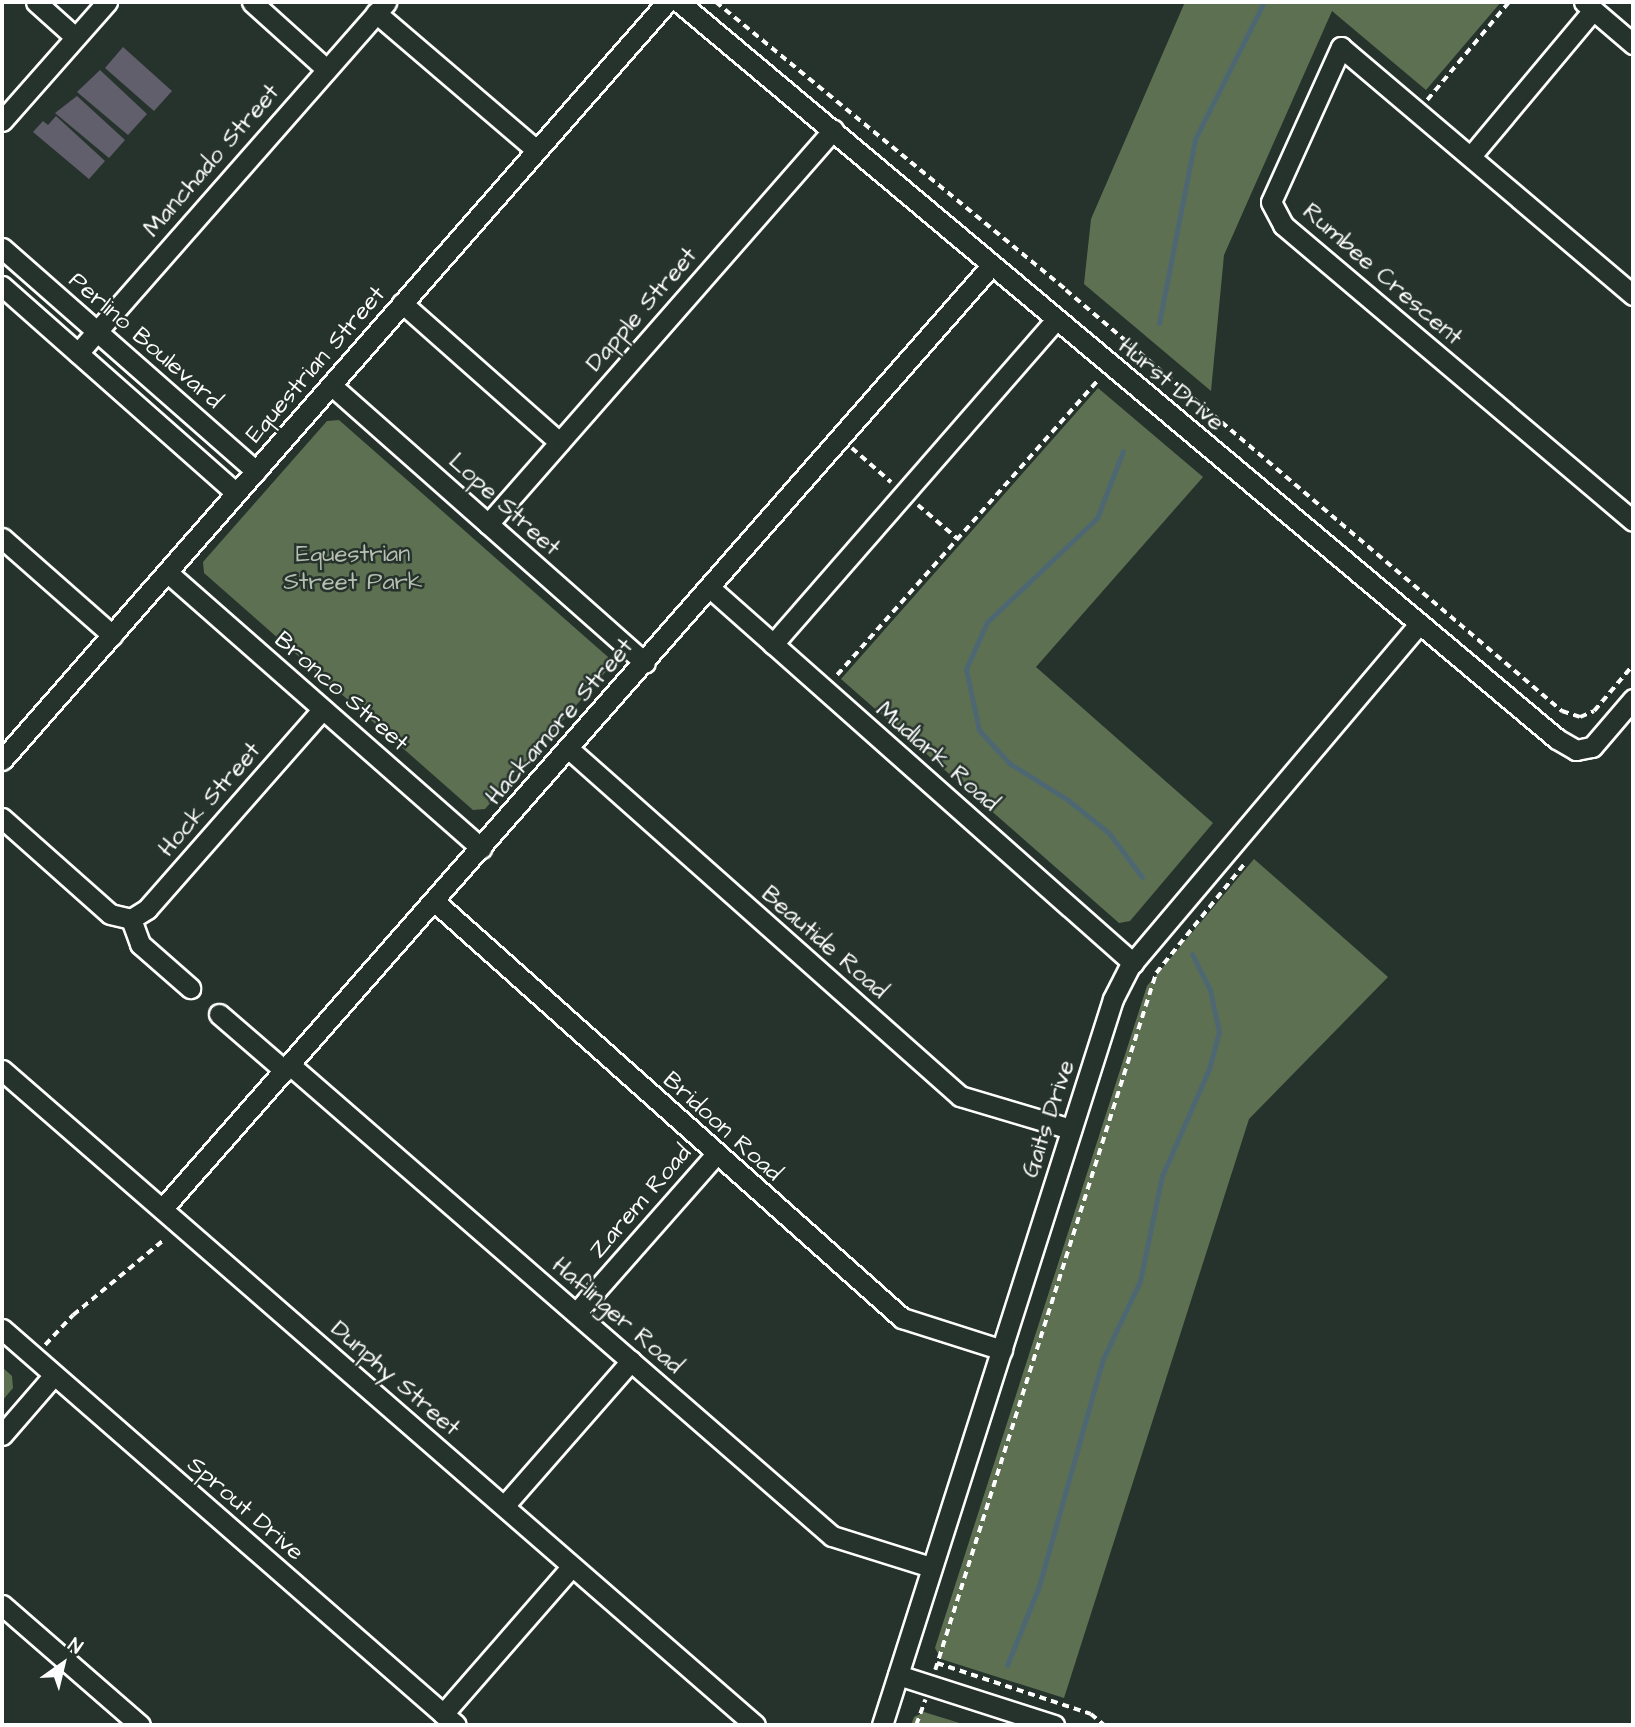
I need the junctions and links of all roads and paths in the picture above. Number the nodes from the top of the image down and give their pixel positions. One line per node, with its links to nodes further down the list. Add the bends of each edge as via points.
1 (36, 2): 10 (street)
2 (107, 2): 10 (street)
3 (252, 2): 12 (street)
4 (667, 2): 16 (street, Equestrian Street)
5 (679, 2): 15 (street, Hurst Drive)
6 (716, 2): 40 (path, via 1562,711 1580,717 1594,711)
7 (1509, 2): 13 (path)
8 (1588, 6): 11 (street); 17 (street)
9 (381, 8): 12 (street, Manchado Street); 16 (street)
10 (75, 37): 14 (street)
11 (1633, 44)
12 (325, 68): 24 (street, Manchado Street)
13 (1418, 111): 17 (street, Rumbee Crescent); 31 (street, Rumbee Crescent, via 1341,47 1271,202 1283,225)
14 (2, 121)
15 (833, 130): 19 (street, Hurst Drive); 28 (street, Dapple Street)
16 (534, 149): 22 (street, Equestrian Street)
17 (1471, 156): 21 (street, Rumbee Crescent)
18 (2, 248): 24 (street, Perlino Boulevard)
19 (991, 266): 23 (street, Hurst Drive); 35 (street, Hackamore Street)
20 (2, 286): 25 (street)
21 (1633, 295)
22 (402, 303): 27 (street, Equestrian Street); 28 (street)
23 (1055, 321): 26 (street, Hurst Drive); 38 (street)
24 (97, 331): 25 (street, Manchado Street); 29 (street, Perlino Boulevard)
25 (78, 353): 30 (street)
26 (1111, 366): 36 (street, Hurst Drive); 41 (path)
27 (331, 385): 29 (street, Equestrian Street); 32 (street, Lope Street)
28 (559, 442): 32 (street, Dapple Street)
29 (256, 471): 30 (street, Equestrian Street)
30 (236, 493): 34 (street, Equestrian Street)
31 (1633, 521)
32 (488, 524): 39 (street, Lope Street)
33 (2, 538): 37 (street)
34 (168, 573): 37 (street, Equestrian Street); 43 (street, Bronco Street)
35 (709, 587): 38 (street, Mudlark Road); 39 (street, Hackamore Street)
36 (1418, 625): 42 (street, Hurst Drive, via 1576,750 1592,747); 51 (street, Gaits Drive)
37 (112, 635): 45 (street, Equestrian Street)
38 (773, 644): 41 (street, Mudlark Road)
39 (645, 663): 44 (street, Hackamore Street)
40 (1633, 665)
41 (824, 690): 51 (street, Mudlark Road)
42 (1633, 699)
43 (323, 709): 47 (street, Bronco Street); 50 (street, Hock Street, via 147,909)
44 (569, 749): 47 (street, Hackamore Street); 56 (street, Beautide Road, via 960,1096)
45 (2, 760)
46 (2, 818): 50 (street, via 110,914)
47 (481, 848): 49 (street, Hackamore Street)
48 (1245, 863): 71 (path, via 1156,973)
49 (434, 901): 54 (street, Hackamore Street); 57 (street, Bridoon Road)
50 (131, 919): 52 (street, via 140,944)
51 (1133, 963): 56 (street, Gaits Drive, via 1113,999)
52 (190, 988)
53 (219, 1014): 54 (street, Haflinger Road)
54 (287, 1068): 58 (street, Hackamore Street); 60 (street, Haflinger Road)
55 (2, 1070): 58 (street, Dunphy Street)
56 (1071, 1129): 62 (street, Gaits Drive)
57 (716, 1154): 60 (street, Zarem Road); 62 (street, Bridoon Road, via 902,1318)
58 (163, 1209): 59 (street, Dunphy Street)
59 (180, 1223): 63 (path, via 73,1315); 67 (street, Dunphy Street)
60 (576, 1313): 64 (street, Haflinger Road)
61 (2, 1329): 63 (street, Sprout Drive)
62 (1002, 1349): 69 (street, Gaits Drive)
63 (34, 1357): 65 (street, Sprout Drive)
64 (631, 1361): 67 (street); 69 (street, Haflinger Road, via 832,1536)
65 (54, 1375): 66 (street); 74 (street, Sprout Drive)
66 (2, 1435)
67 (503, 1506): 68 (street, Dunphy Street)
68 (572, 1566): 74 (street); 77 (street, Dunphy Street)
69 (932, 1567): 72 (street, Gaits Drive)
70 (2, 1605): 76 (street)
71 (937, 1663): 73 (path); 80 (path, via 1091,1714)
72 (898, 1675): 73 (street); 75 (street, Gaits Drive)
73 (930, 1685): 78 (path); 79 (street)
74 (449, 1720)
75 (883, 1720)
76 (140, 1725)
77 (755, 1725)
78 (916, 1725)
79 (1054, 1725)
80 (1104, 1725)

